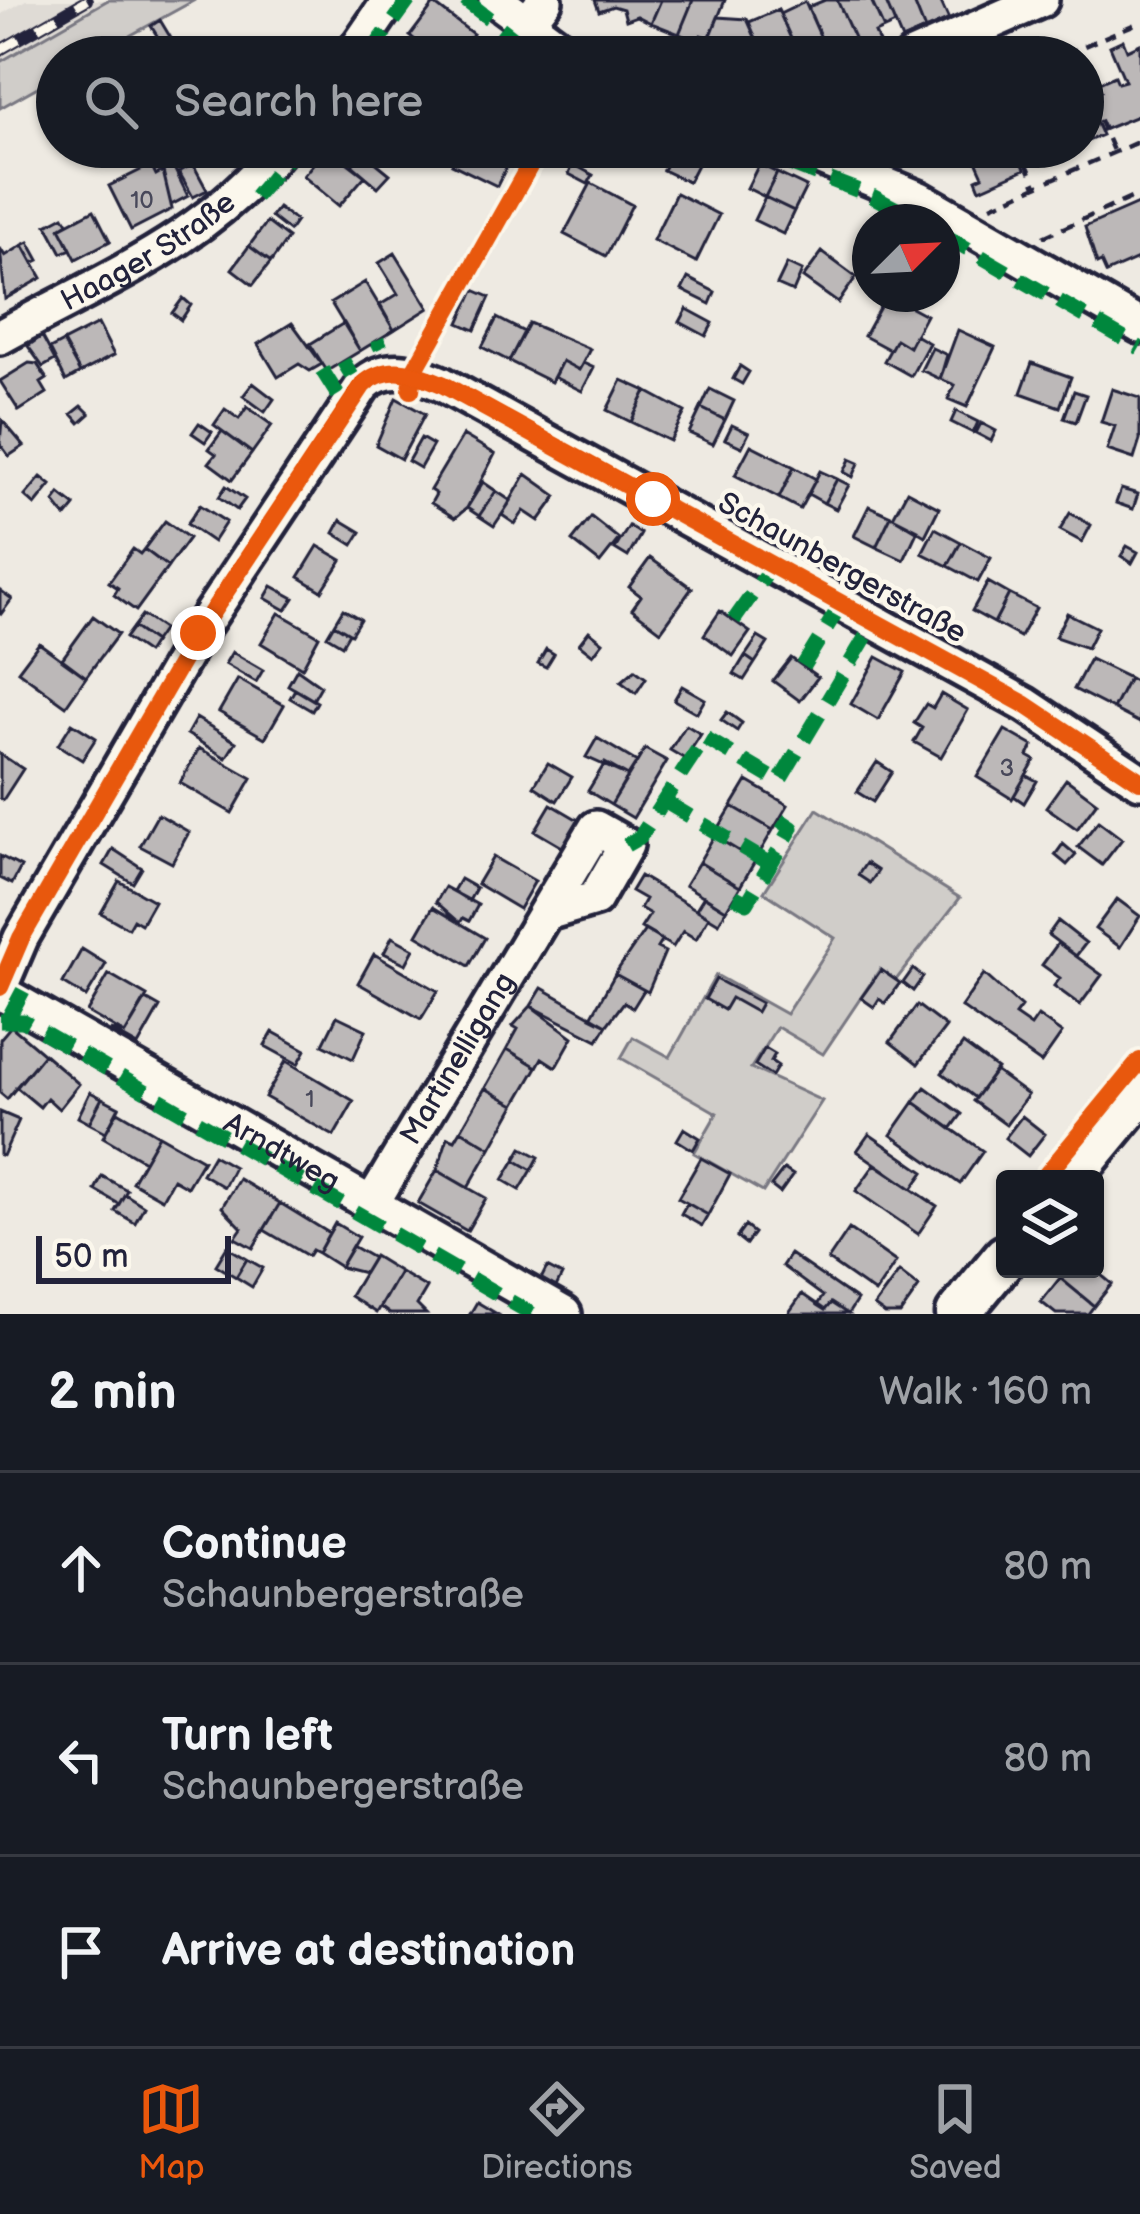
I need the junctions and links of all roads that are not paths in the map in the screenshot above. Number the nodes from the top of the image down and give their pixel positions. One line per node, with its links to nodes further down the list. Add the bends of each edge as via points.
1 (390, 0): 5 (street)
2 (496, 0): 4 (street)
3 (1041, 0): 7 (street)
4 (535, 13): 6 (street)
5 (365, 36)
6 (555, 36)
7 (960, 36)
8 (263, 168): 11 (street, Haager Straße, via 200,227)
9 (845, 168): 10 (street, via 920,199)
10 (1140, 326)
11 (0, 337)
12 (1140, 781): 14 (street, Schaunbergerstraße, via 1026,705 442,384 382,372 362,385 198,633)
13 (547, 913): 17 (street, Martinelligang)
14 (0, 990): 17 (street, Arndtweg)
15 (1140, 1093): 16 (main road)
16 (1076, 1170)
17 (372, 1203): 19 (street, Arndtweg)
18 (996, 1268): 20 (main road)
19 (564, 1314)
20 (958, 1314)

